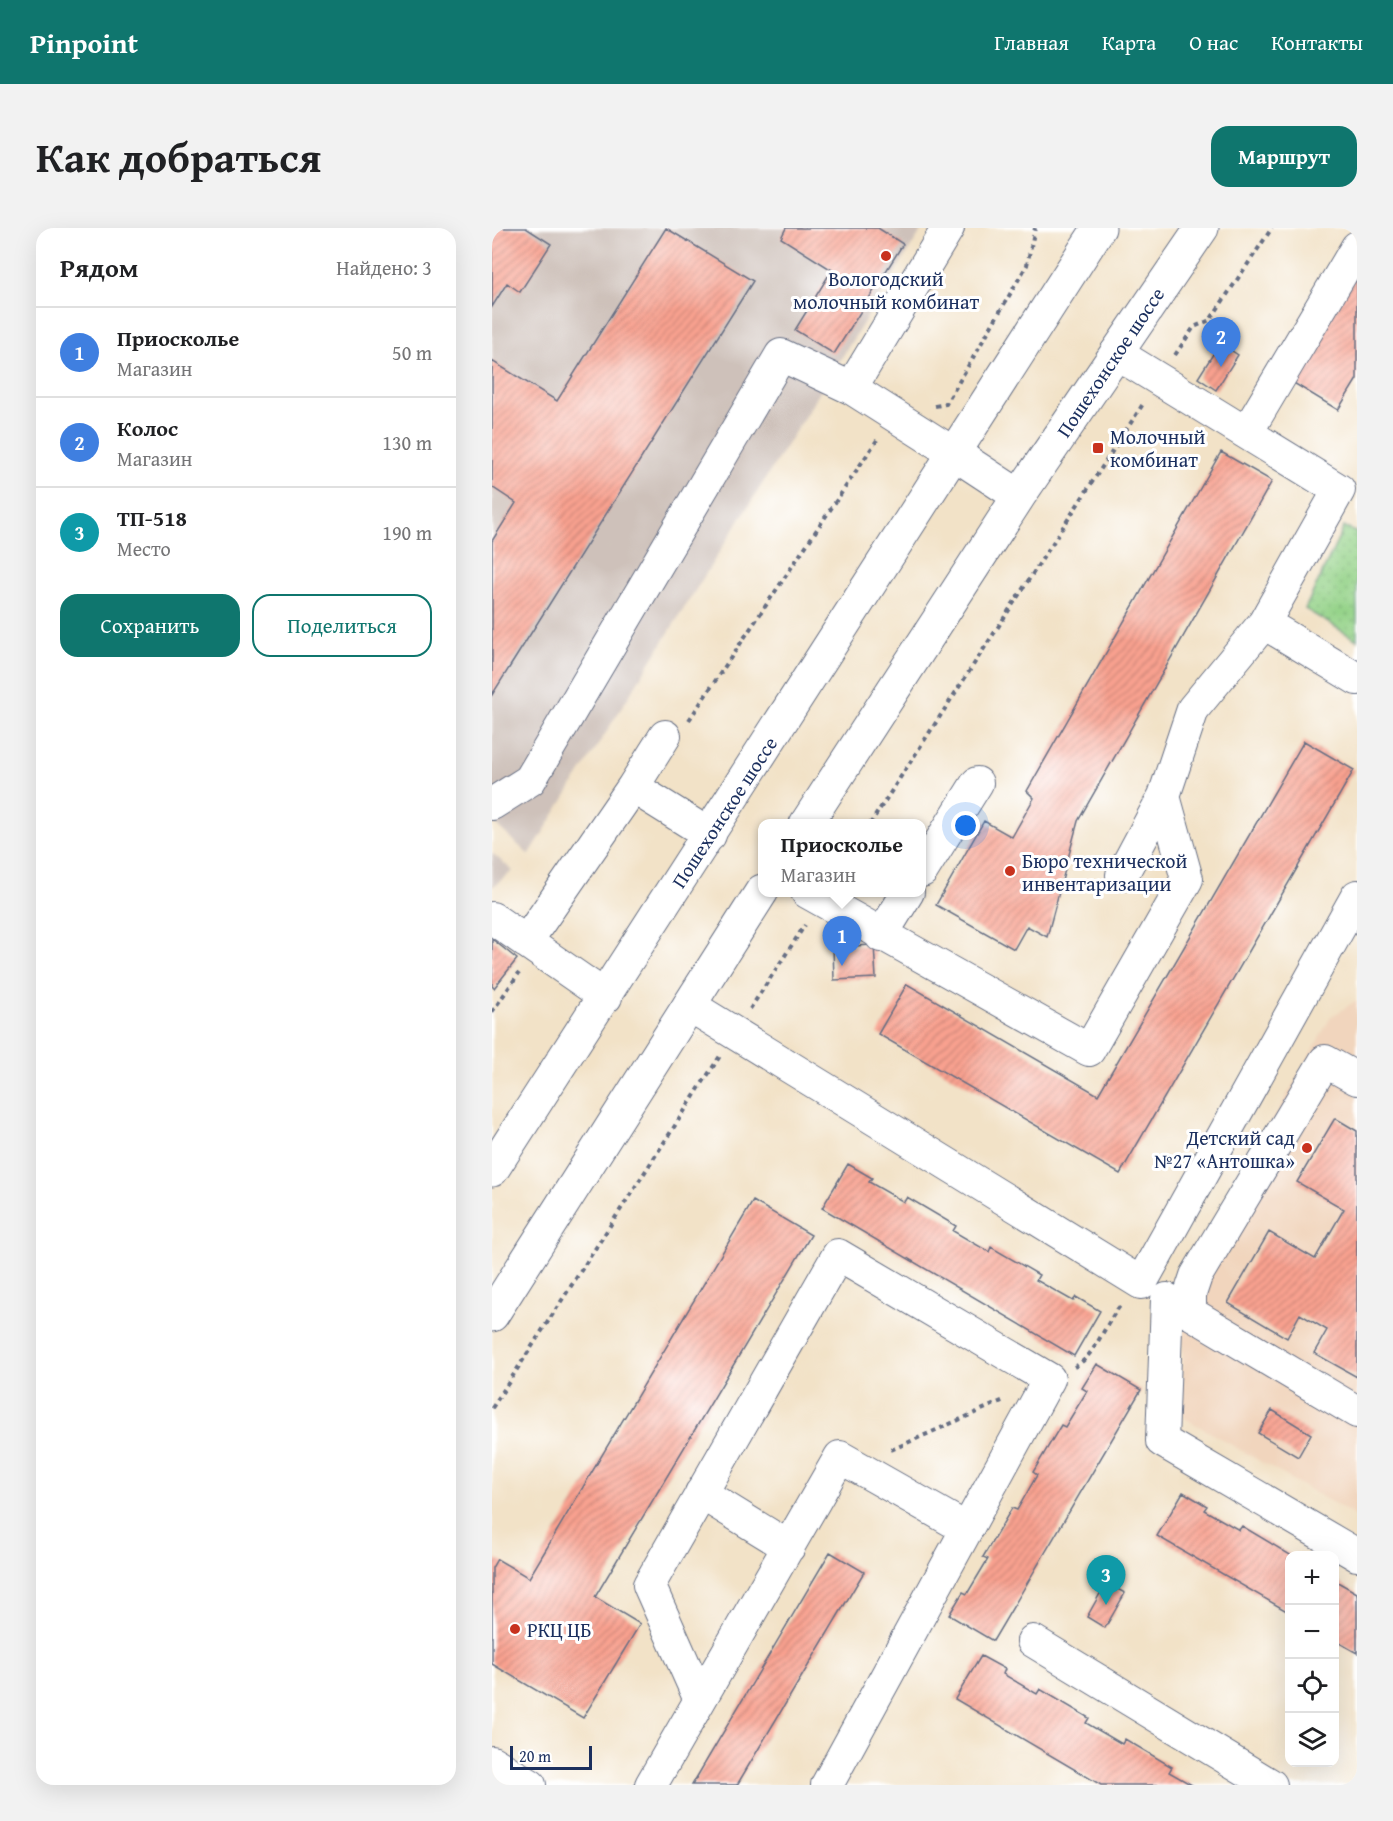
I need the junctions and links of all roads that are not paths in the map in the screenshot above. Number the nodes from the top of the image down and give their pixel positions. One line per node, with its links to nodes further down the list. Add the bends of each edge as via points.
1 (948, 228): 6 (lane)
2 (1099, 228): 8 (main road, Пошехонское шоссе)
3 (1202, 228): 5 (main road, Пошехонское шоссе)
4 (1357, 248): 7 (lane)
5 (1116, 353): 7 (lane); 10 (main road, Пошехонское шоссе)
6 (851, 388): 8 (lane); 17 (lane, via 782,355 530,780)
7 (1247, 432): 9 (lane)
8 (955, 454): 10 (main road); 19 (main road, Пошехонское шоссе)
9 (1348, 481): 11 (lane)
10 (1019, 496): 18 (main road, Пошехонское шоссе)
11 (1264, 622): 12 (lane); 16 (lane, via 1193,709)
12 (1357, 679)
13 (676, 729): 15 (lane)
14 (977, 783): 20 (lane)
15 (633, 787): 19 (lane); 28 (lane)
16 (1164, 796): 21 (lane); 27 (lane, via 1187,879 1089,1050)
17 (492, 804)
18 (809, 819)
19 (710, 835): 29 (main road, Пошехонское шоссе)
20 (926, 863)
21 (1122, 875)
22 (1357, 896): 33 (lane)
23 (758, 897): 30 (main road)
24 (815, 897): 27 (lane)
25 (905, 897): 27 (lane)
26 (492, 918): 28 (lane)
27 (880, 936)
28 (530, 945): 29 (lane)
29 (606, 997): 32 (main road, Пошехонское шоссе)
30 (689, 1005): 33 (lane); 34 (main road)
31 (1357, 1079): 33 (lane, via 1325,1061 1196,1276 1190,1294)
32 (492, 1170)
33 (1166, 1298): 35 (lane); 39 (lane, via 1162,1441)
34 (492, 1315)
35 (1357, 1412)
36 (701, 1493): 37 (lane, via 838,1255 1049,1379); 38 (lane); 41 (lane, via 649,1585)
37 (967, 1529): 38 (lane, via 840,1457); 45 (lane)
38 (789, 1547): 41 (lane)
39 (1357, 1555)
40 (1033, 1641): 46 (lane)
41 (700, 1700): 44 (lane)
42 (492, 1762): 43 (lane)
43 (530, 1785)
44 (651, 1785)
45 (827, 1785)
46 (1271, 1785)

